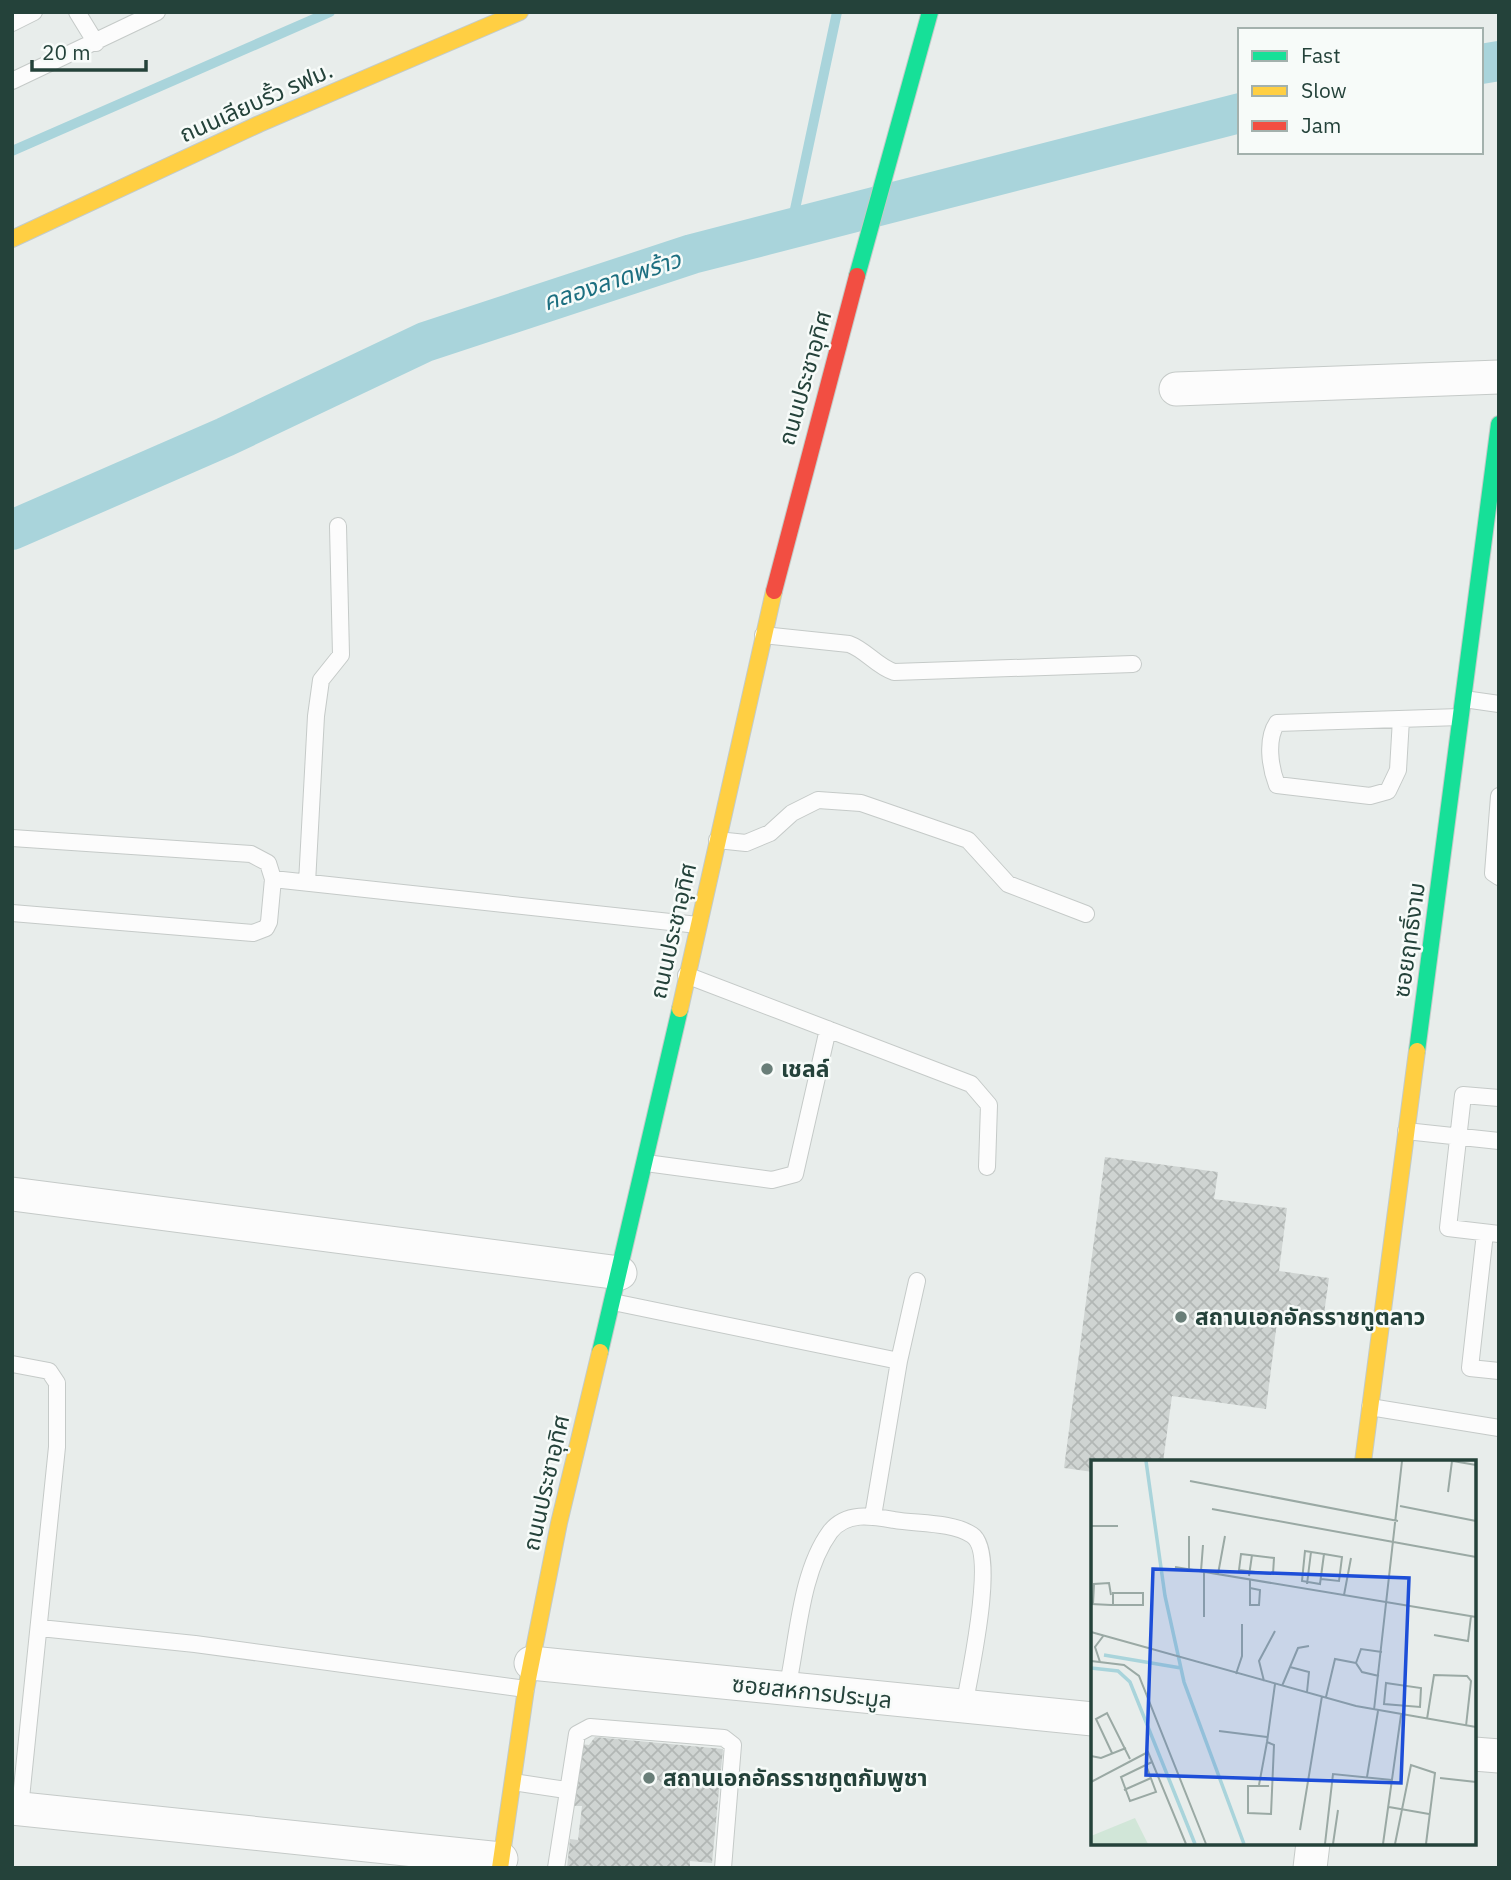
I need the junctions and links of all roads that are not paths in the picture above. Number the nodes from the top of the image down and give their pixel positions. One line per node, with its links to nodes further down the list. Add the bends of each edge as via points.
1 (34, 12): 6 (lane)
2 (77, 12): 7 (lane)
3 (157, 12): 7 (lane)
4 (520, 12): 9 (main road, ถนนเลียบรั้ว รฟม., via 259,124)
5 (930, 12): 15 (main road, ถนนประชาอุทิศ, via 796,498)
6 (12, 23)
7 (96, 43): 8 (lane)
8 (12, 81)
9 (12, 239)
10 (1499, 377): 11 (street)
11 (1176, 388)
12 (1499, 424): 13 (main road, ซอยฤทธิ์งาม)
13 (1496, 481): 17 (main road, ซอยฤทธิ์งาม)
14 (338, 526): 26 (lane, via 341,655 321,680)
15 (763, 635): 16 (lane, via 849,644 894,672); 23 (main road, ถนนประชาอุทิศ)
16 (1133, 664)
17 (1464, 699): 18 (lane); 19 (main road, ซอยฤทธิ์งาม)
18 (1499, 704)
19 (1462, 717): 20 (lane); 33 (main road, ซอยฤทธิ์งาม)
20 (1401, 719): 20 (lane, via 1277,723 1270,740 1277,785 1370,796 1388,792 1398,770)
21 (1499, 796): 24 (lane, via 1492,862 1493,873)
22 (12, 838): 25 (lane, via 251,855 268,863)
23 (717, 840): 28 (lane, via 746,843 771,833 792,813 818,800 861,803 968,841 1008,884); 29 (main road, ถนนประชาอุทิศ)
24 (1499, 877)
25 (273, 879): 26 (lane); 27 (lane, via 269,922 253,933)
26 (307, 883): 29 (lane)
27 (12, 913)
28 (1086, 914)
29 (698, 925): 30 (main road, ถนนประชาอุทิศ)
30 (686, 975): 31 (lane); 36 (main road, ถนนประชาอุทิศ)
31 (828, 1029): 36 (lane, via 795,1174 772,1180); 37 (lane, via 971,1084 982,1093 989,1105)
32 (1499, 1098): 34 (lane, via 1463,1095)
33 (1406, 1131): 34 (lane); 45 (main road, ซอยฤทธิ์งาม)
34 (1459, 1137): 35 (lane); 39 (lane, via 1448,1228)
35 (1499, 1141)
36 (646, 1163): 41 (main road, ถนนประชาอุทิศ)
37 (987, 1167)
38 (12, 1194): 41 (street)
39 (1492, 1234): 44 (lane, via 1470,1368)
40 (917, 1281): 42 (lane)
41 (616, 1288): 42 (lane); 50 (main road, ถนนประชาอุทิศ, via 559,1522)
42 (899, 1361): 48 (lane)
43 (12, 1364): 49 (lane, via 50,1371 57,1383 57,1447)
44 (1499, 1371)
45 (1370, 1407): 46 (lane); 47 (main road, ซอยฤทธิ์งาม)
46 (1499, 1428)
47 (1363, 1460)
48 (873, 1516): 51 (lane, via 856,1516 832,1529 811,1562); 52 (lane, via 951,1528 974,1536 982,1548 982,1602)
49 (40, 1628): 50 (lane); 58 (lane)
50 (528, 1676): 51 (street, ซอยสหการประมูล); 56 (main road, ถนนประชาอุทิศ)
51 (786, 1689): 52 (street, ซอยสหการประมูล)
52 (964, 1707): 53 (street, ซอยสหการประมูล)
53 (1091, 1719)
54 (1476, 1754): 55 (street)
55 (1499, 1756)
56 (512, 1782): 57 (lane); 60 (main road, ถนนประชาอุทิศ)
57 (566, 1790): 61 (lane); 62 (lane, via 577,1734 590,1727 724,1738 733,1745)
58 (16, 1808): 60 (street)
59 (1313, 1845): 63 (street)
60 (501, 1863)
61 (556, 1868)
62 (723, 1868)
63 (1310, 1868)

